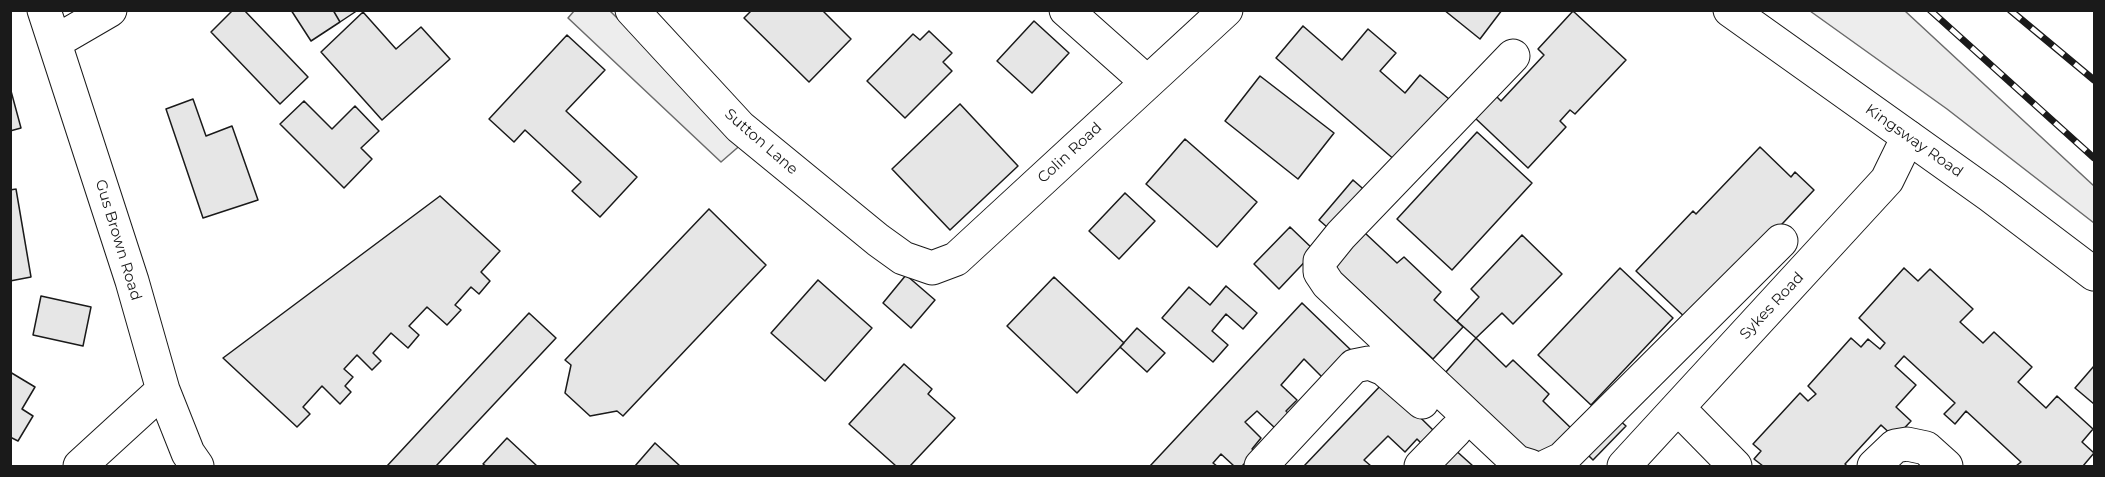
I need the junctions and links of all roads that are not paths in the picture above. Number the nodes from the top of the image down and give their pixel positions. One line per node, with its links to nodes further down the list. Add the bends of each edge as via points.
1 (44, 10): 7 (street, Gus Brown Road)
2 (110, 10): 7 (street)
3 (632, 10): 12 (street, Sutton Lane, via 740,127)
4 (1066, 10): 9 (street)
5 (1226, 10): 9 (street, Colin Road)
6 (1730, 10): 10 (street, Kingsway Road)
7 (55, 42): 14 (street, Gus Brown Road)
8 (1513, 56): 24 (street, via 1341,235 1320,261 1320,272 1328,284 1517,462)
9 (1147, 82): 12 (street, Colin Road, via 956,259 932,268)
10 (1908, 137): 13 (street, Kingsway Road); 16 (street, Sykes Road, via 1887,180)
11 (1781, 241): 15 (street)
12 (903, 258)
13 (2094, 274)
14 (163, 390): 19 (street); 20 (street, Gus Brown Road)
15 (1614, 405): 18 (street); 25 (street, via 1562,459)
16 (1678, 408): 18 (street, Sykes Road); 27 (street)
17 (1455, 431): 21 (street, via 1384,369 1369,363 1354,366); 22 (street); 23 (street)
18 (1653, 437): 26 (street, Sykes Road)
19 (80, 466)
20 (197, 466)
21 (1261, 466)
22 (1421, 466)
23 (1492, 466)
24 (1530, 466)
25 (1547, 466)
26 (1624, 466)
27 (1735, 466)
28 (1874, 466): 29 (street, via 1895,446 1907,444 1926,448)
29 (1946, 466)

